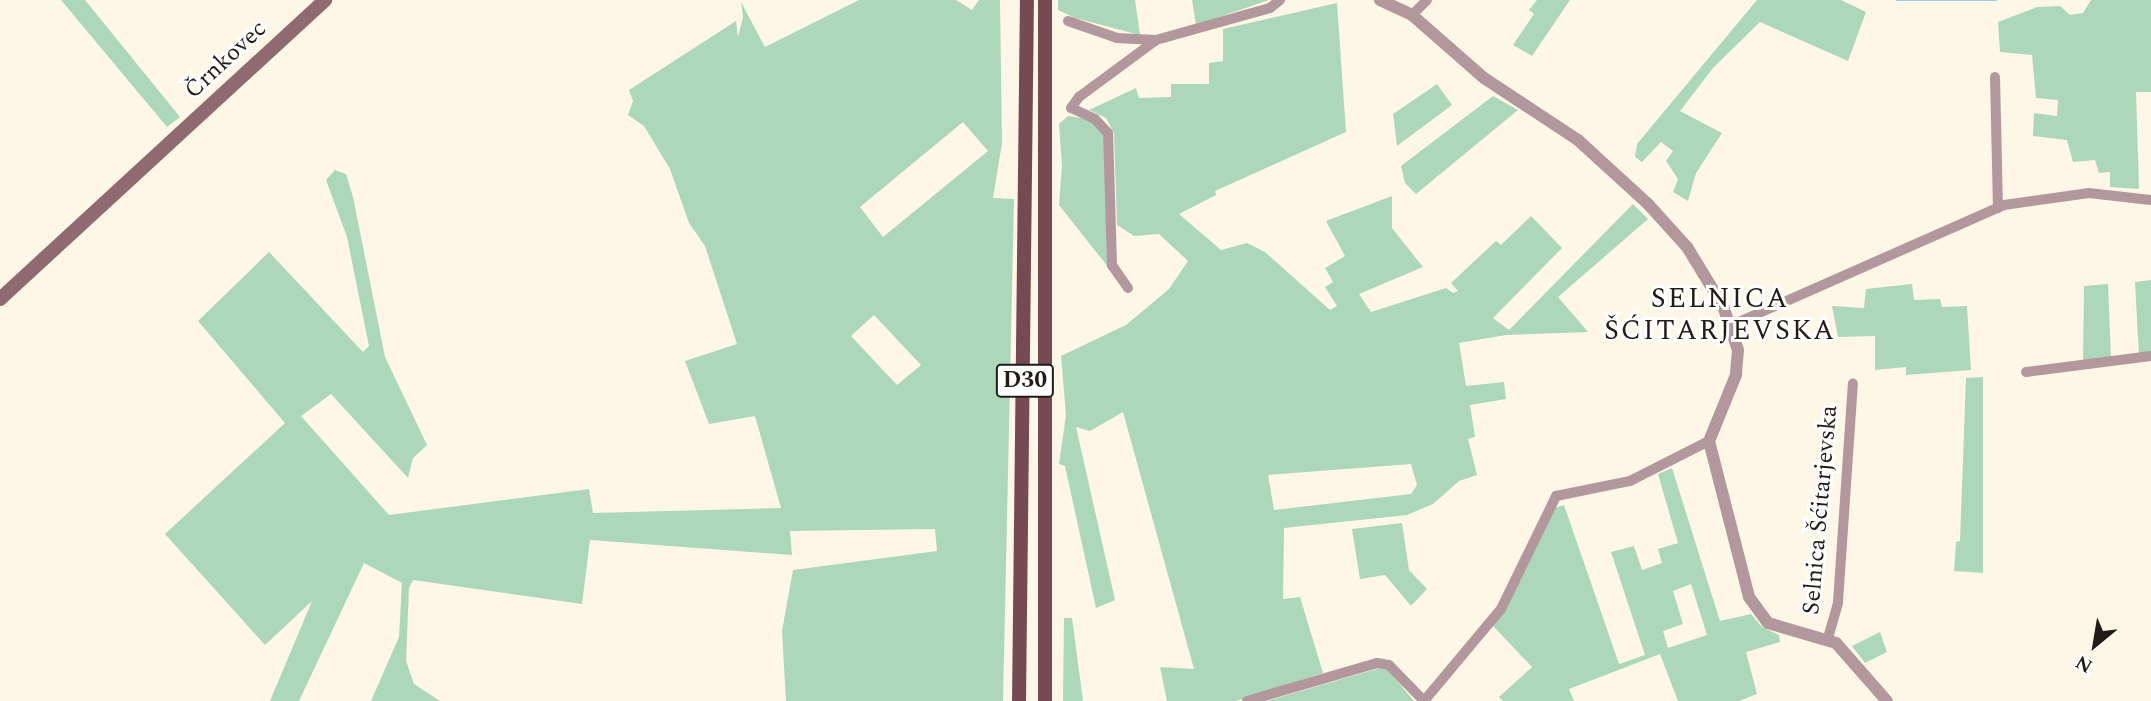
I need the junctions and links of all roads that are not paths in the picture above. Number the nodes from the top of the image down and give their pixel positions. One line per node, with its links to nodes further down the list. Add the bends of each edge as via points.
1 (325, 0): 14 (main road, Črnkovec)
2 (1027, 0): 21 (main road, D30)
3 (1045, 0): 22 (main road, D30)
4 (1280, 0): 9 (street, via 1270,8)
5 (1380, 0): 7 (street)
6 (1427, 0): 7 (street)
7 (1412, 15): 15 (street, via 1484,78 1578,140 1648,204 1687,247)
8 (1068, 21): 9 (street, via 1117,38)
9 (1156, 40): 13 (street, via 1079,97 1071,108 1095,119 1108,133 1112,265)
10 (1996, 77): 12 (street)
11 (2151, 200): 12 (street, via 2088,193)
12 (1998, 208): 15 (street)
13 (1128, 288)
14 (0, 299)
15 (1732, 325): 19 (street, via 1739,362)
16 (2151, 355): 17 (street)
17 (2026, 372)
18 (1853, 384): 20 (street, Selnica Šćitarjevska, via 1838,602)
19 (1709, 440): 20 (street, Selnica Šćitarjevska, via 1727,523 1756,610 1783,630); 24 (street, via 1630,481 1556,496 1501,609)
20 (1828, 639): 25 (street, Selnica Šćitarjevska, via 1843,648)
21 (1019, 701)
22 (1045, 701)
23 (1247, 701): 24 (street, via 1377,663 1389,665)
24 (1424, 701)
25 (1887, 701)

